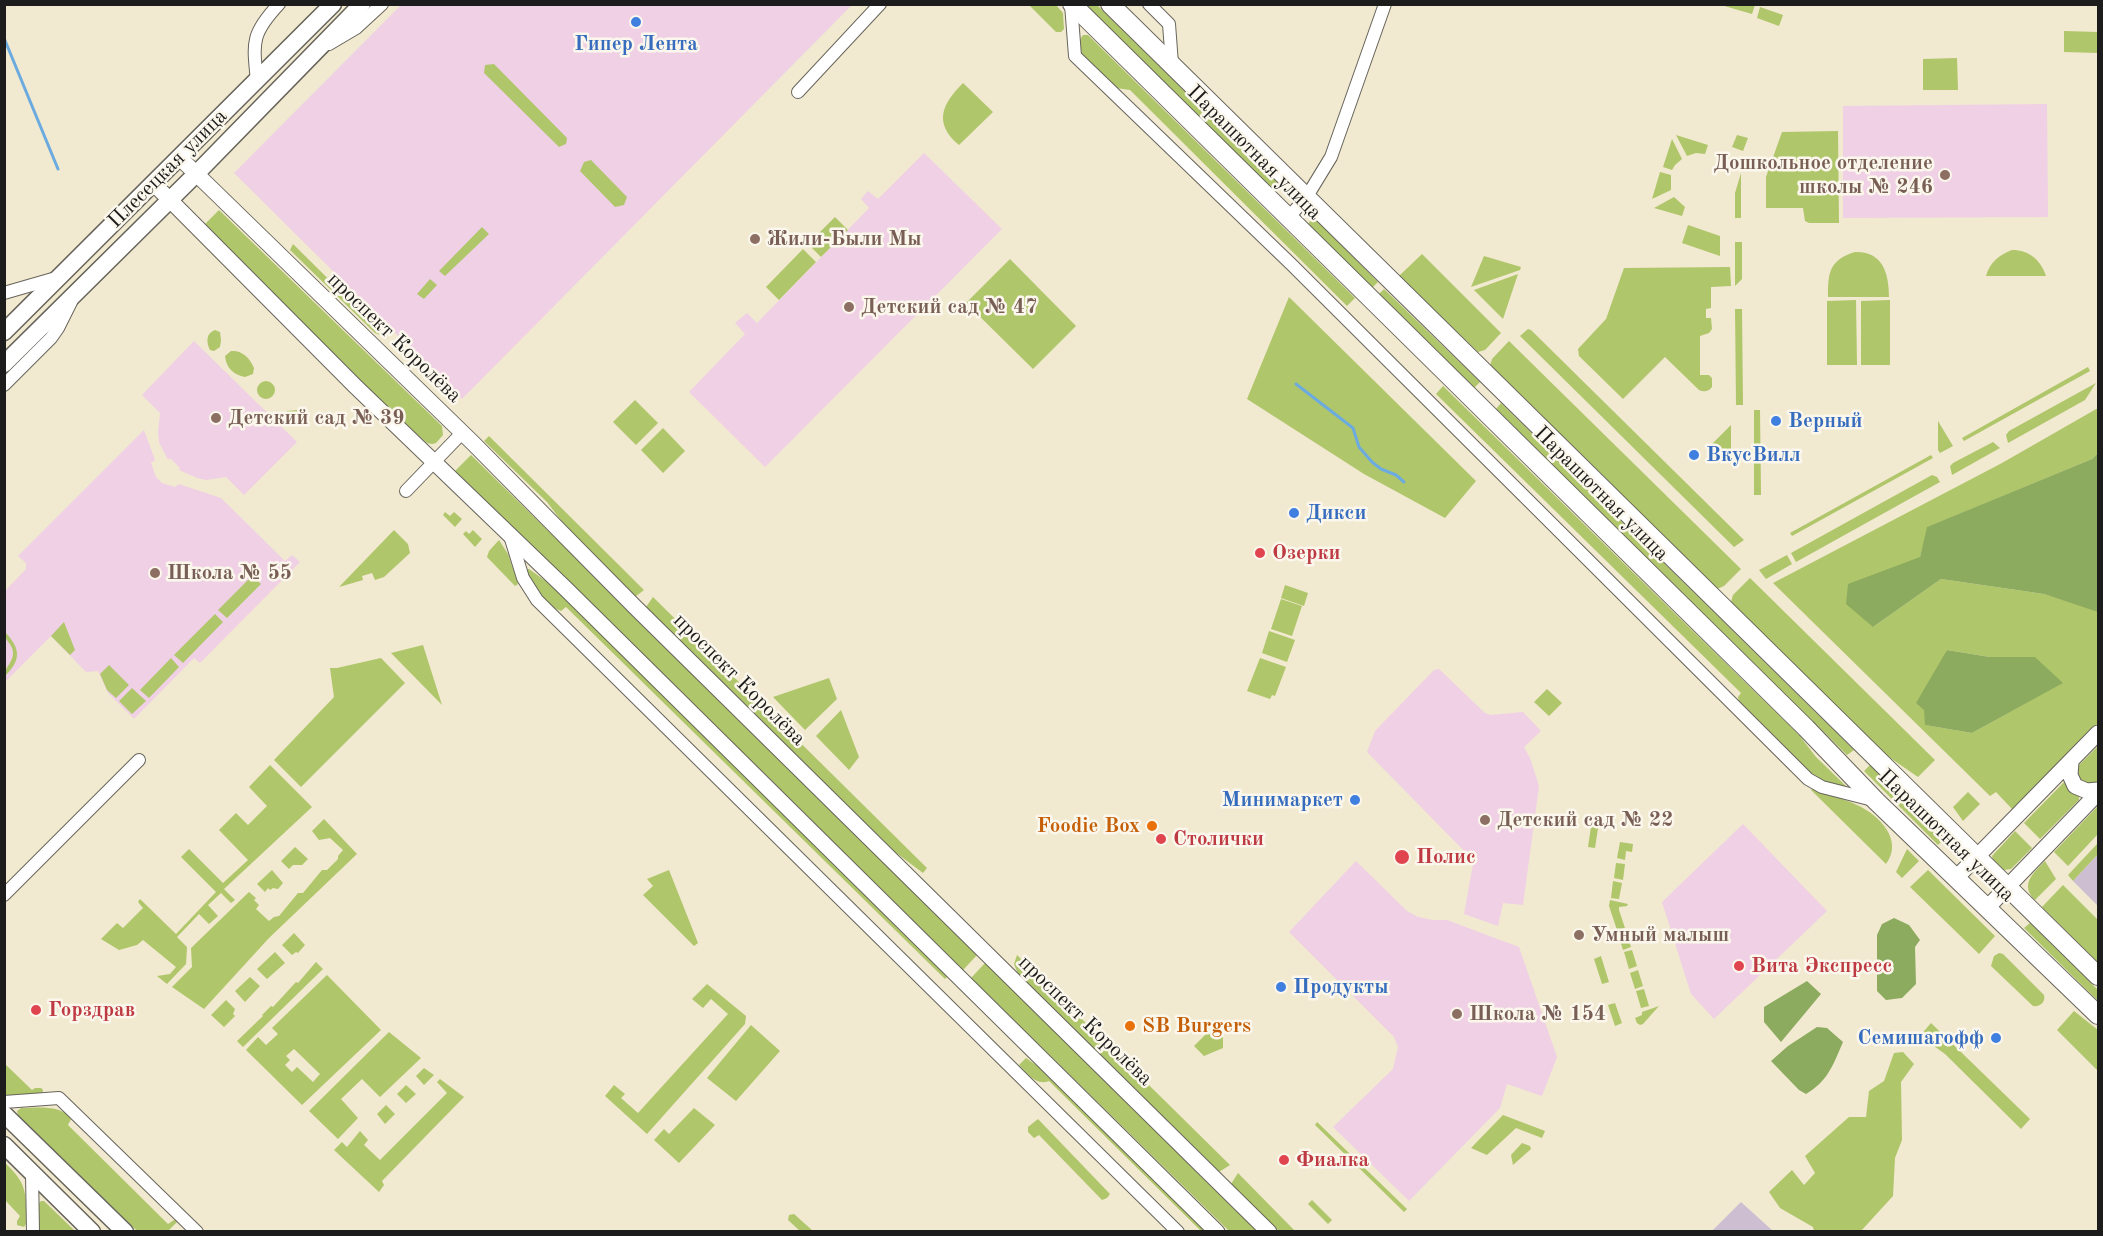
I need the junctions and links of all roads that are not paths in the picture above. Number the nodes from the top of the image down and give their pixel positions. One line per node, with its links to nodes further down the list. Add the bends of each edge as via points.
1 (279, 4): 12 (street, via 255,37)
2 (333, 4): 12 (main road, Плесецкая улица)
3 (362, 4): 10 (main road, Плесецкая улица)
4 (382, 4): 10 (street, via 356,28)
5 (880, 4): 13 (street)
6 (1071, 4): 19 (main road, Парашютная улица); 38 (street, via 1075,56 1083,64 1292,265 1808,779 1822,787)
7 (1110, 4): 11 (main road, Парашютная улица)
8 (1149, 4): 11 (street, via 1169,24)
9 (1385, 4): 17 (street, via 1331,158)
10 (315, 52): 15 (main road, Плесецкая улица)
11 (1172, 64): 17 (main road, Парашютная улица)
12 (257, 81): 14 (main road, Плесецкая улица)
13 (798, 92)
14 (180, 158): 15 (street, проспект Королёва); 16 (main road, Плесецкая улица)
15 (196, 174): 18 (main road, Плесецкая улица); 28 (street, проспект Королёва)
16 (154, 184): 18 (street); 20 (main road, Плесецкая улица)
17 (1306, 198): 19 (street); 26 (main road, Парашютная улица)
18 (170, 200): 22 (main road, Плесецкая улица); 29 (street)
19 (1288, 218): 27 (main road, Парашютная улица)
20 (60, 277): 21 (street); 23 (main road, Плесецкая улица)
21 (4, 293)
22 (75, 294): 24 (main road, Плесецкая улица); 25 (street, via 58,328)
23 (4, 332)
24 (4, 364)
25 (4, 384)
26 (1502, 391): 27 (main road, via 1486,393 1482,398); 33 (main road, Парашютная улица)
27 (1484, 411): 36 (main road, Парашютная улица)
28 (462, 433): 29 (street); 56 (street, проспект Королёва)
29 (434, 463): 30 (street); 31 (street)
30 (406, 490)
31 (511, 538): 54 (street, via 523,578 537,600); 55 (street)
32 (2098, 733): 35 (street)
33 (1863, 745): 36 (main road, via 1861,762); 39 (main road, Парашютная улица)
34 (139, 760): 42 (street)
35 (2071, 762): 37 (street, via 2070,775 2075,786); 39 (street)
36 (1842, 765): 38 (main road, Парашютная улица)
37 (2098, 792): 41 (street)
38 (1876, 801): 40 (main road, Парашютная улица)
39 (1977, 856): 40 (street); 41 (main road, Парашютная улица)
40 (1956, 878): 43 (main road, Парашютная улица)
41 (2007, 886): 43 (street); 44 (main road, Парашютная улица)
42 (4, 895)
43 (1987, 908): 45 (main road, Парашютная улица)
44 (2098, 976)
45 (2098, 1016)
46 (4, 1102): 53 (street, via 59,1098)
47 (4, 1114): 52 (main road)
48 (4, 1145): 49 (main road)
49 (32, 1173): 50 (street); 51 (main road)
50 (33, 1232)
51 (92, 1232)
52 (125, 1232)
53 (197, 1232)
54 (1178, 1232)
55 (1218, 1232)
56 (1269, 1232)

